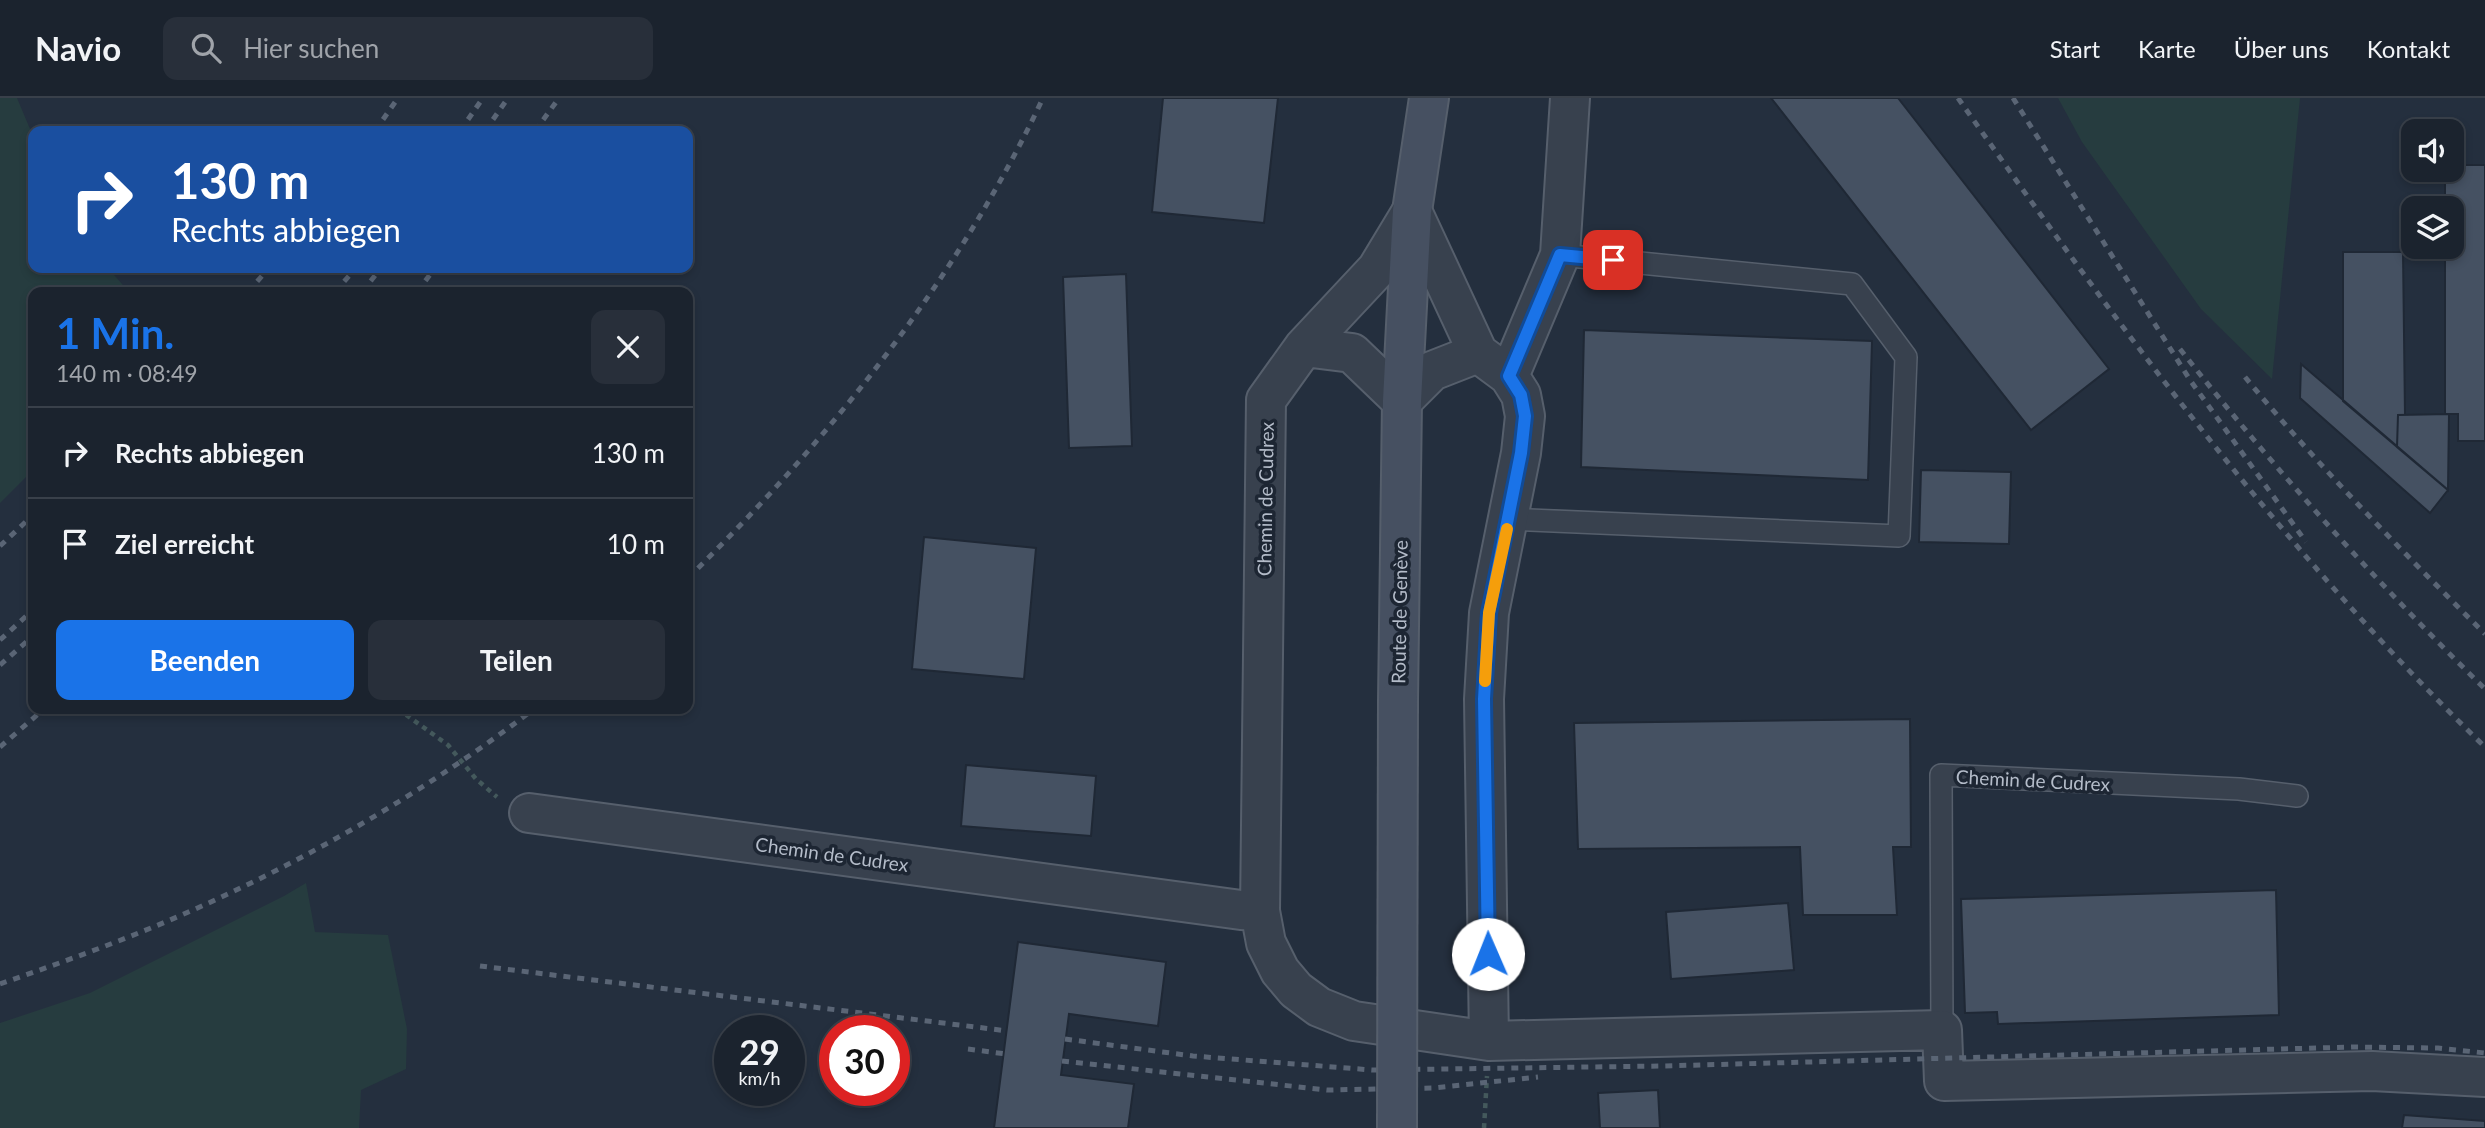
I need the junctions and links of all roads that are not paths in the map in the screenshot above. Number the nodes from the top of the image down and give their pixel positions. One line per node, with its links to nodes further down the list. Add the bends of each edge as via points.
1 (1429, 98): 3 (main road, Route de Genève)
2 (1570, 98): 4 (street)
3 (1412, 211): 5 (street, Chemin de Cudrex, via 1377,269); 6 (street); 8 (main road, Route de Genève)
4 (1560, 255): 7 (street); 9 (lane, via 1852,284 1906,357 1899,536)
5 (1304, 347): 8 (street, via 1352,353); 12 (street, Chemin de Cudrex, via 1266,400)
6 (1478, 353): 7 (street); 8 (street, via 1432,371)
7 (1509, 376): 9 (street, via 1521,395 1525,416)
8 (1402, 401): 16 (main road, Route de Genève, bridge)
9 (1509, 519): 14 (street, via 1489,613 1484,699)
10 (2297, 796): 13 (lane, Chemin de Cudrex, via 2239,789 1941,775)
11 (529, 813): 12 (street, Chemin de Cudrex)
12 (1260, 911): 14 (street, Chemin de Cudrex, via 1266,943 1280,971 1319,1007 1354,1021)
13 (1942, 1030): 14 (street, Chemin de Cudrex); 15 (street, Chemin de Cudrex, via 1944,1081 2372,1071)
14 (1489, 1041)
15 (2485, 1077)
16 (1397, 1128)

